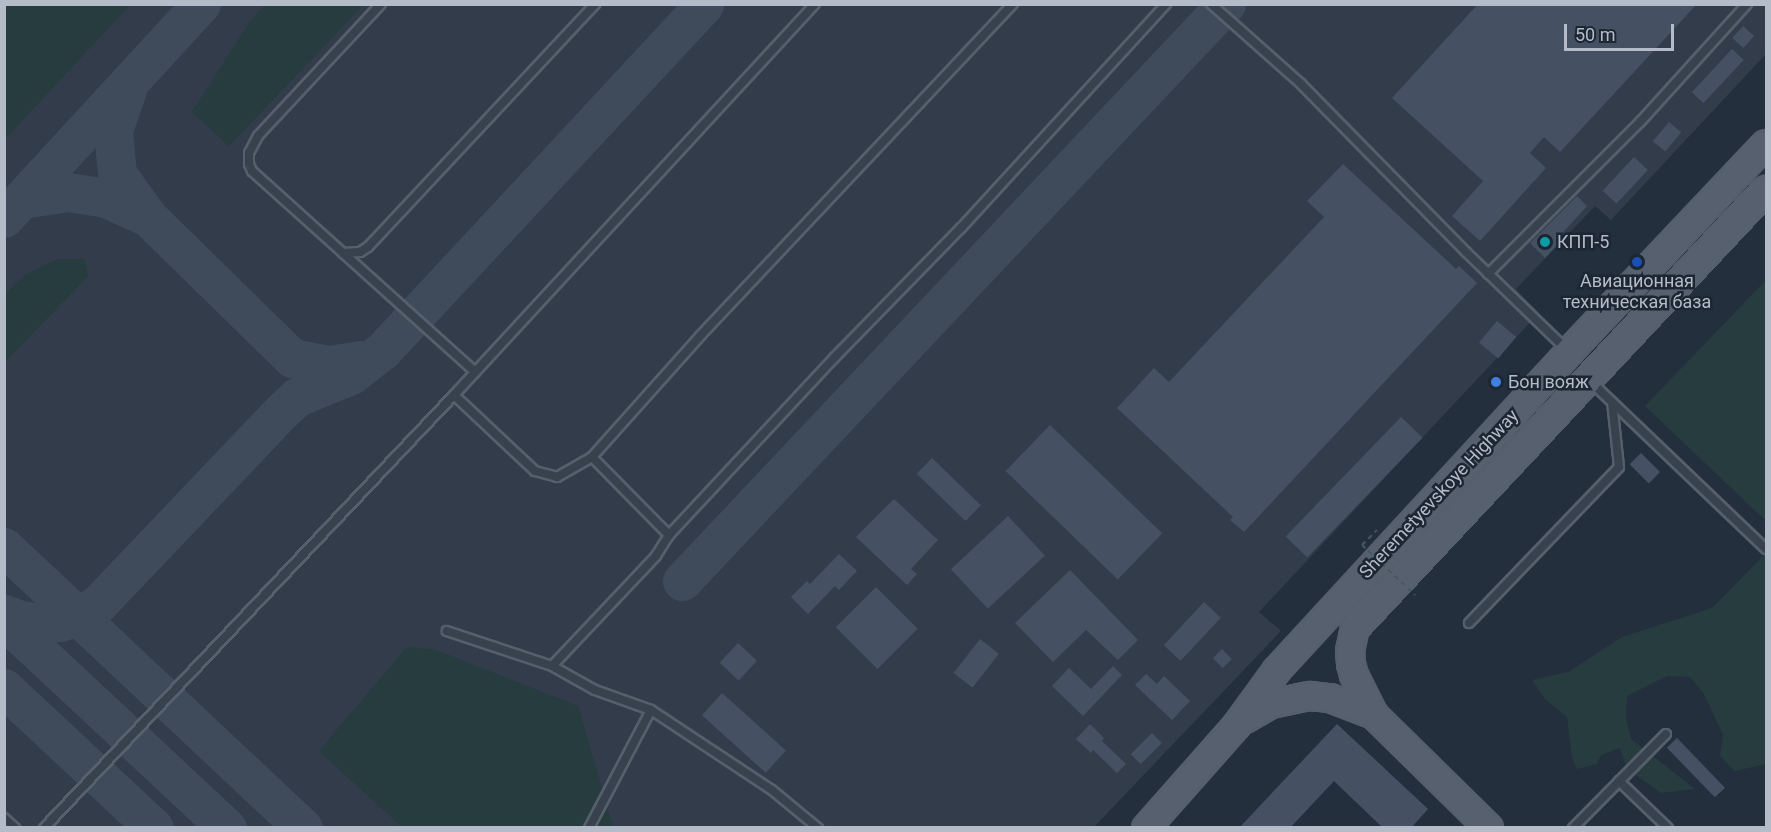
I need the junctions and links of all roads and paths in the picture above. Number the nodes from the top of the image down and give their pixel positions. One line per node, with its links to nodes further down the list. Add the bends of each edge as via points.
1 (381, 4): 10 (lane, via 258,136 249,153 252,171)
2 (595, 4): 10 (lane, via 374,242 360,252)
3 (815, 4): 13 (lane)
4 (1013, 4): 17 (lane, via 701,335)
5 (1166, 4): 18 (lane, via 961,228 834,357)
6 (1211, 4): 11 (lane, via 1301,84)
7 (1747, 4): 11 (lane, via 1641,121)
8 (1767, 144): 12 (main road, Sheremetyevskoye Highway)
9 (1767, 190): 14 (main road, Sheremetyevskoye Highway)
10 (343, 253): 13 (lane)
11 (1488, 274): 12 (lane)
12 (1569, 352): 27 (main road, Sheremetyevskoye Highway, via 1277,670)
13 (475, 372): 15 (lane)
14 (1590, 381): 16 (lane); 26 (main road, Sheremetyevskoye Highway, via 1355,628 1351,664)
15 (454, 395): 17 (lane, via 535,471 556,477); 32 (lane)
16 (1612, 402): 20 (lane); 22 (lane, via 1619,466)
17 (592, 457): 18 (lane)
18 (669, 535): 24 (lane, via 656,556)
19 (1362, 545): 21 (path, bridge)
20 (1767, 549)
21 (1415, 595)
22 (1469, 623)
23 (447, 631): 24 (lane)
24 (552, 666): 25 (lane, via 595,690)
25 (651, 710): 33 (lane); 34 (lane, via 772,790)
26 (1374, 715): 27 (main road, via 1330,698 1310,696 1271,704); 36 (main road)
27 (1237, 725): 35 (main road, Sheremetyevskoye Highway)
28 (1666, 734): 29 (lane)
29 (1619, 781): 37 (lane); 38 (lane)
30 (4, 818): 31 (lane)
31 (15, 828)
32 (44, 828)
33 (589, 828)
34 (818, 828)
35 (1146, 828)
36 (1488, 828)
37 (1573, 828)
38 (1668, 828)

